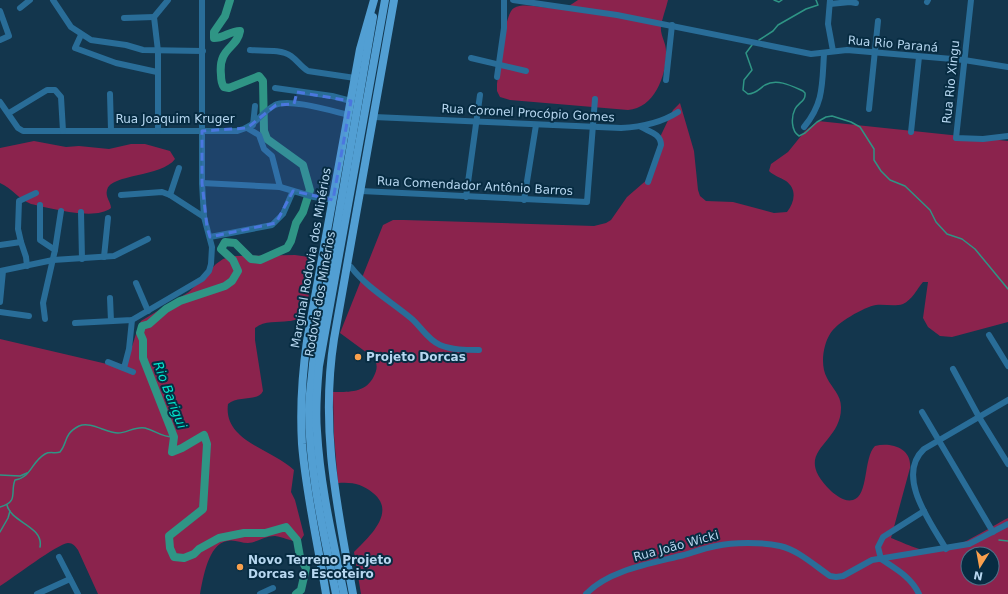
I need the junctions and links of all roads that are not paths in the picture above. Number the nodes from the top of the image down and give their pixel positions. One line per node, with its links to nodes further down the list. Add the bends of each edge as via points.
1 (30, 0): 13 (street)
2 (53, 0): 19 (street, via 71,28)
3 (168, 0): 15 (street)
4 (202, 0): 23 (street)
5 (375, 0): 35 (main road, Marginal Rodovia dos Minérios, via 360,49); 127 (main road, Rodovia dos Minérios, via 315,356 309,408 309,432 316,485)
6 (385, 0): 113 (main road, Rodovia dos Minérios, via 319,366 316,406)
7 (394, 0): 50 (main road)
8 (504, 0): 30 (street, via 504,28)
9 (513, 0): 18 (street)
10 (971, 0): 29 (street, Rua Rio Xingu)
11 (830, 2): 12 (street); 24 (street, via 828,24)
12 (856, 3)
13 (20, 8)
14 (0, 11): 20 (street, via 9,36)
15 (154, 17): 16 (street); 22 (street)
16 (124, 18)
17 (878, 20): 25 (street)
18 (672, 25): 26 (street, via 798,52); 36 (street)
19 (81, 35): 22 (street, via 105,44); 33 (street, via 75,48 116,63)
20 (0, 40)
21 (250, 50): 35 (street, via 282,52 291,56 308,71)
22 (158, 51): 23 (street); 33 (street)
23 (203, 51): 60 (street)
24 (833, 51): 25 (street, Rua Rio Paraná); 26 (street, Rua Rio Paraná)
25 (874, 52): 27 (street, Rua Rio Paraná); 46 (street)
26 (824, 54): 55 (street, via 821,94 815,114)
27 (919, 57): 29 (street, Rua Rio Paraná); 61 (street)
28 (471, 58): 30 (street)
29 (964, 60): 31 (street, Rua Rio Paraná); 62 (street, Rua Rio Xingu, via 956,138 983,139)
30 (499, 66): 32 (street); 34 (street)
31 (1008, 67)
32 (526, 71)
33 (158, 72): 59 (street)
34 (496, 77)
35 (355, 78): 41 (main road, Marginal Rodovia dos Minérios)
36 (666, 80)
37 (275, 88): 38 (street)
38 (297, 92): 41 (street); 44 (street)
39 (110, 94): 57 (street)
40 (480, 95): 51 (street)
41 (351, 99): 49 (main road, Marginal Rodovia dos Minérios)
42 (595, 99): 56 (street)
43 (0, 102): 48 (street)
44 (294, 104): 49 (street, Rua Joaquim Kruger); 53 (street, Rua Joaquim Kruger, via 283,103 268,110)
45 (256, 106): 53 (street)
46 (869, 109)
47 (678, 112): 54 (street, Rua Coronel Procópio Gomes)
48 (9, 114): 58 (street, Rua Joaquim Kruger, via 23,131); 58 (street, via 47,90 55,90 61,97)
49 (349, 115): 73 (main road, Marginal Rodovia dos Minérios)
50 (374, 117): 51 (street, Rua Coronel Procópio Gomes); 68 (main road)
51 (478, 121): 52 (street, Rua Coronel Procópio Gomes); 72 (street)
52 (536, 126): 56 (street, Rua Coronel Procópio Gomes); 74 (street)
53 (250, 127): 60 (street, Rua Joaquim Kruger, via 237,131); 66 (street, via 259,135 264,149 272,156)
54 (641, 127): 56 (street, Rua Coronel Procópio Gomes); 64 (street, via 661,140)
55 (804, 127)
56 (593, 128): 74 (street, Rua Comendador Antônio Barros, via 587,202)
57 (111, 130): 58 (street, Rua Joaquim Kruger); 59 (street, Rua Joaquim Kruger)
58 (64, 131)
59 (158, 131): 60 (street, Rua Joaquim Kruger)
60 (202, 131): 65 (street)
61 (911, 132)
62 (1008, 136)
63 (179, 168): 71 (street)
64 (648, 182)
65 (202, 183): 66 (street); 78 (street)
66 (280, 187): 67 (street)
67 (293, 191): 73 (street); 80 (street, via 283,214 272,225)
68 (361, 191): 72 (street, Rua Comendador Antônio Barros); 89 (main road)
69 (36, 193): 82 (street, via 19,201 18,229)
70 (121, 194): 71 (street, via 162,192)
71 (170, 195): 78 (street)
72 (466, 197): 74 (street, Rua Comendador Antônio Barros)
73 (334, 200): 126 (main road, Marginal Rodovia dos Minérios, via 307,341 301,409 306,476)
74 (524, 200)
75 (40, 205): 84 (street, via 40,240)
76 (61, 211): 84 (street)
77 (82, 212): 86 (street)
78 (204, 216): 80 (street)
79 (108, 218): 85 (street)
80 (210, 237): 94 (street, via 209,271 202,279)
81 (148, 238): 85 (street, via 114,256)
82 (21, 242): 83 (street); 88 (street)
83 (0, 245)
84 (55, 250): 87 (street)
85 (104, 257): 86 (street)
86 (82, 259): 87 (street)
87 (53, 260): 88 (street); 97 (street, via 42,302)
88 (27, 266): 90 (street)
89 (347, 266): 102 (street, via 414,320 435,342 453,349); 110 (main road, via 329,370)
90 (2, 271): 93 (street)
91 (136, 283): 94 (street)
92 (110, 298): 99 (street)
93 (0, 302)
94 (148, 311): 98 (street)
95 (0, 312): 96 (street)
96 (30, 316)
97 (46, 319)
98 (132, 320): 99 (street); 105 (street)
99 (111, 321): 100 (street)
100 (75, 323)
101 (989, 335): 104 (street)
102 (479, 350)
103 (108, 362): 105 (street)
104 (1008, 366)
105 (124, 368): 107 (street)
106 (953, 369): 111 (street)
107 (133, 372)
108 (1008, 400): 111 (street)
109 (922, 412): 112 (street)
110 (328, 414): 113 (main road); 129 (main road, via 333,486)
111 (979, 417): 112 (street); 114 (street)
112 (938, 441): 115 (street, via 924,449 916,461 914,488); 117 (street)
113 (319, 457): 128 (main road, Rodovia dos Minérios, via 327,512)
114 (1008, 464)
115 (924, 511): 118 (street); 120 (street, via 884,537 878,547)
116 (1008, 524): 117 (street)
117 (993, 532): 118 (street, via 969,544)
118 (946, 549): 120 (street)
119 (59, 556): 121 (street)
120 (881, 559): 130 (street, Rua João Wicki, via 865,562 843,576 836,577 830,576 794,551 781,546 727,544 636,567 603,580); 131 (street, via 907,577)
121 (70, 579): 123 (street); 124 (street)
122 (273, 588): 125 (street)
123 (37, 594)
124 (78, 594)
125 (260, 594)
126 (326, 594)
127 (336, 594)
128 (344, 594)
129 (353, 594)
130 (586, 594)
131 (919, 594)

